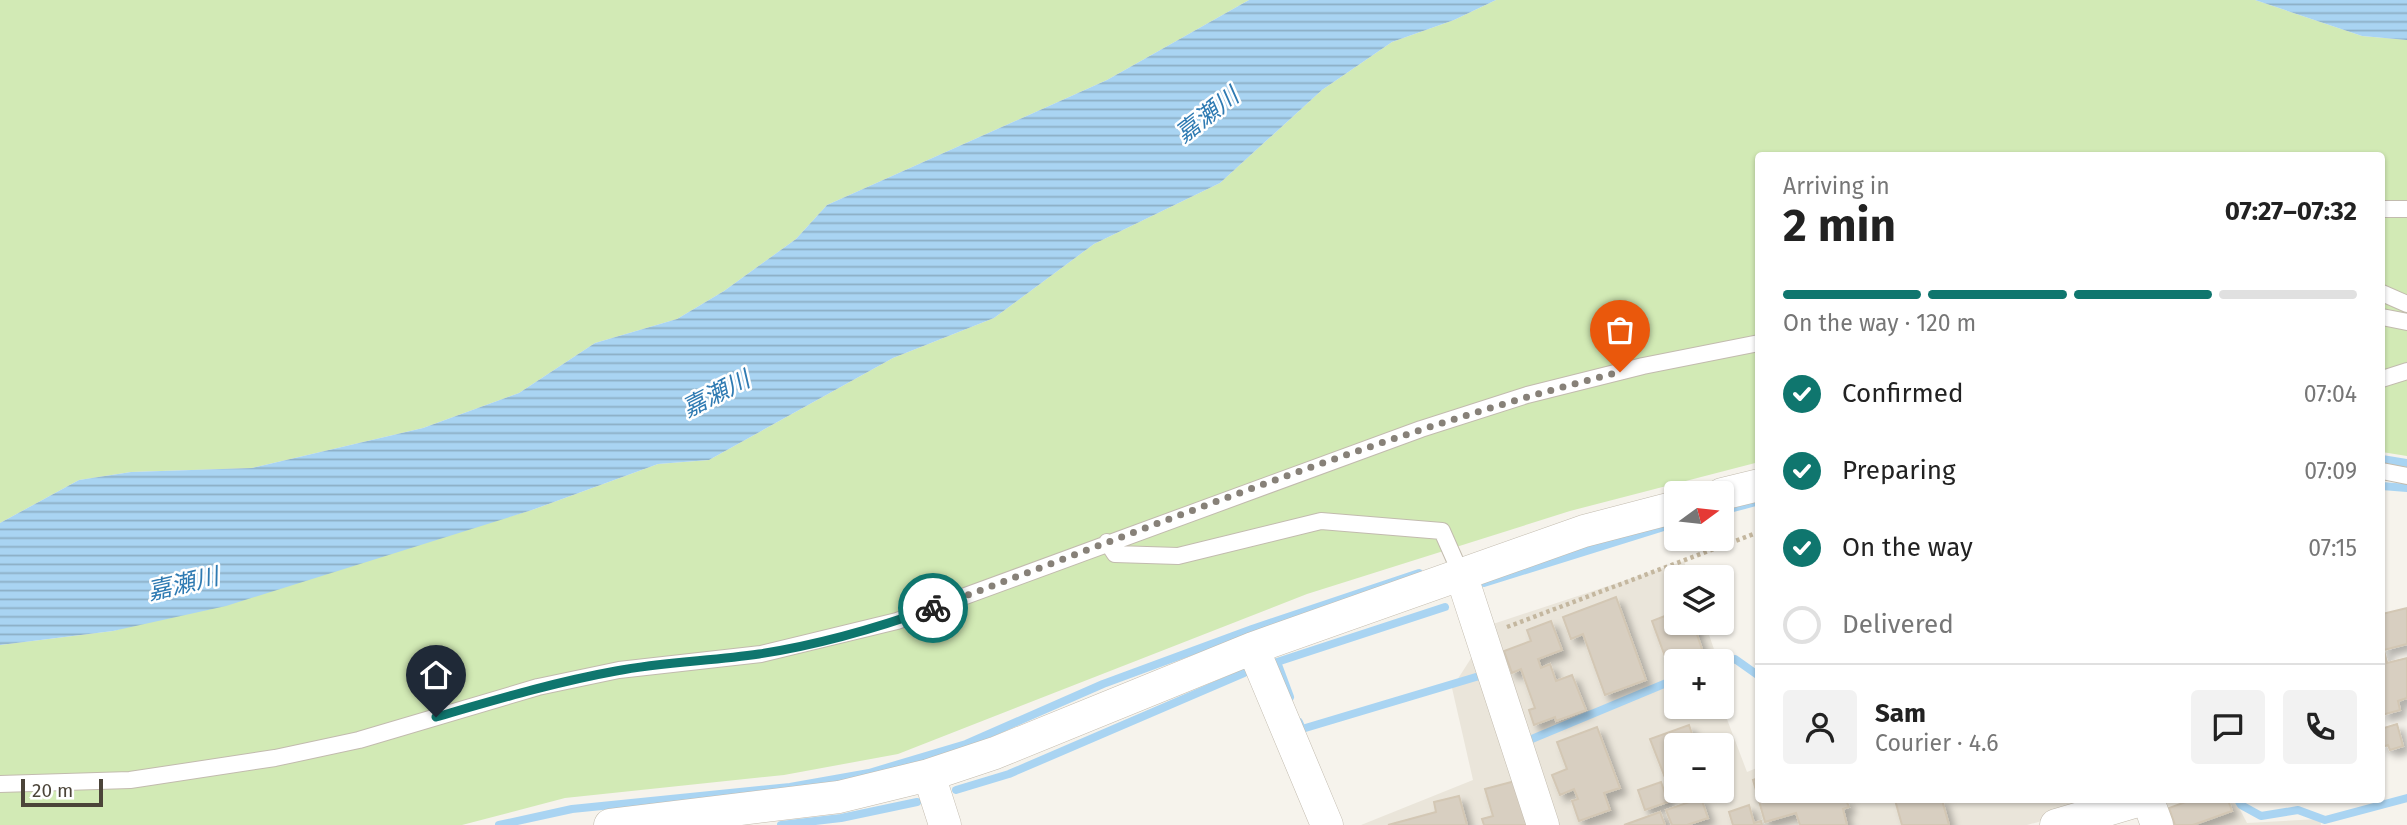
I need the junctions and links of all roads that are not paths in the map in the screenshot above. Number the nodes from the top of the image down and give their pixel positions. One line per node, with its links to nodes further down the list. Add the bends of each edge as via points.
1 (2385, 209): 2 (lane)
2 (2407, 209)
3 (2385, 294): 4 (lane)
4 (2407, 304)
5 (2385, 318): 6 (lane)
6 (2407, 322)
7 (1755, 344): 15 (lane, via 1527,395)
8 (2407, 371): 9 (lane)
9 (2385, 378)
10 (2385, 472): 11 (lane)
11 (2407, 476)
12 (1755, 486): 13 (street)
13 (1734, 491)
14 (1664, 510): 16 (street)
15 (1107, 542): 16 (lane, via 1115,554 1178,556 1321,521 1442,531); 19 (lane, via 897,621 818,642 619,670 538,687 359,740 275,758 130,780)
16 (1456, 562): 17 (street); 25 (street)
17 (1253, 648): 18 (street, via 995,753); 24 (street)
18 (929, 775): 22 (street, via 839,797); 23 (street)
19 (0, 784)
20 (2131, 803): 26 (street)
21 (2149, 803): 27 (street)
22 (610, 825)
23 (945, 825)
24 (1327, 825)
25 (1543, 825)
26 (2056, 825)
27 (2157, 825)

